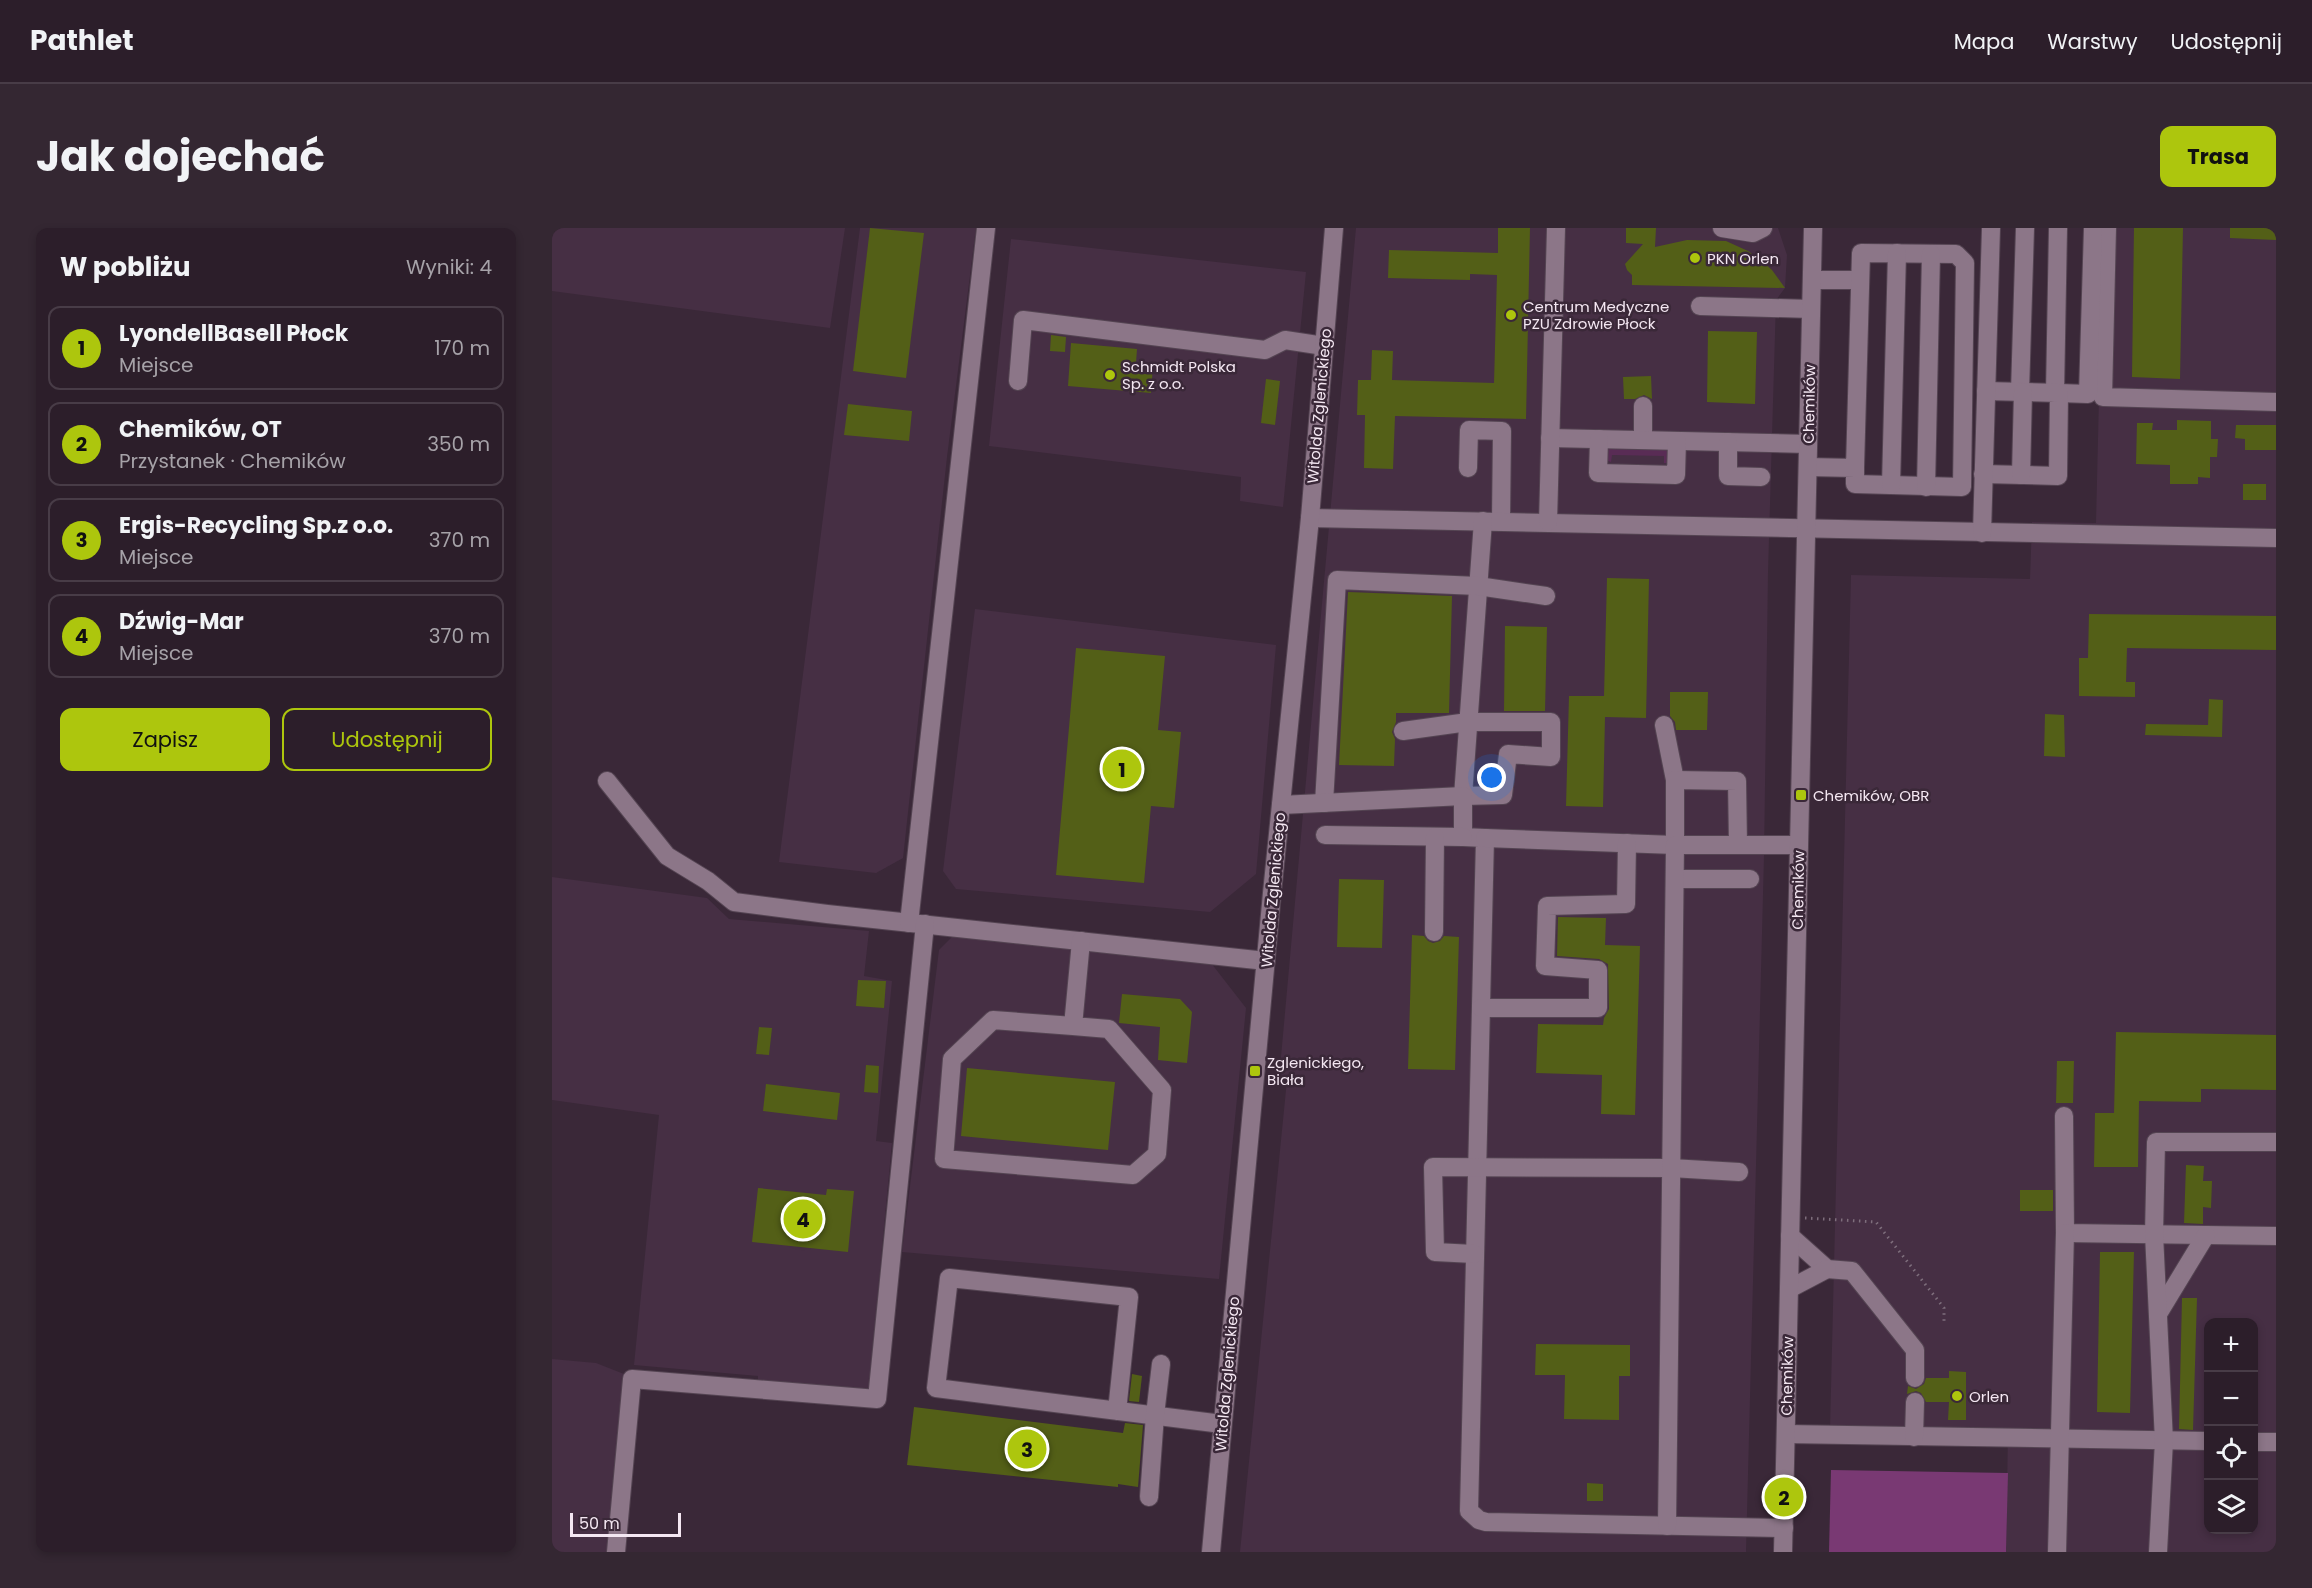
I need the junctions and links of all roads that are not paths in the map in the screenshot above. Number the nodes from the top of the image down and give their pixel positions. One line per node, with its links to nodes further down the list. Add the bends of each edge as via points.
1 (986, 228): 68 (street)
2 (1334, 228): 20 (street, Witolda Zglenickiego)
3 (1556, 228): 27 (street)
4 (1722, 228): 5 (street, via 1753,233)
5 (1763, 228)
6 (1813, 228): 16 (street, Chemików)
7 (1991, 228): 15 (street)
8 (2025, 228): 23 (street)
9 (2058, 228): 24 (street)
10 (2093, 228): 24 (street, via 2088,394)
11 (2107, 228): 25 (street, via 2103,397)
12 (1897, 253): 13 (street); 17 (street, via 1861,253); 39 (street)
13 (1931, 254): 14 (street, via 1956,254); 40 (street)
14 (1965, 263): 15 (street); 41 (street)
15 (1989, 264): 22 (street)
16 (1812, 279): 17 (street); 19 (street, Chemików)
17 (1860, 280): 35 (street)
18 (1700, 306): 19 (street)
19 (1811, 309): 32 (street, Chemików)
20 (1324, 346): 21 (street, via 1284,340 1265,350 1023,321); 42 (street, Witolda Zglenickiego)
21 (1018, 381)
22 (1986, 391): 23 (street); 38 (street)
23 (2021, 392): 24 (street); 36 (street)
24 (2057, 393): 36 (street, via 2058,476)
25 (2276, 402)
26 (1643, 406): 29 (street)
27 (1550, 438): 28 (street); 44 (street)
28 (1599, 439): 29 (street); 30 (street, via 1598,473 1676,476)
29 (1643, 440): 30 (street)
30 (1677, 441): 31 (street)
31 (1728, 442): 32 (street); 37 (street, via 1728,476)
32 (1808, 444): 33 (street, Chemików)
33 (1808, 467): 35 (street); 45 (street, Chemików)
34 (1468, 468): 43 (street, via 1469,430 1502,430)
35 (1855, 468): 39 (street, via 1855,484)
36 (2021, 475): 38 (street)
37 (1761, 477)
38 (1983, 481): 41 (street); 46 (street)
39 (1891, 485): 40 (street)
40 (1926, 487): 41 (street)
41 (1962, 487)
42 (1310, 518): 43 (street); 57 (street, Witolda Zglenickiego)
43 (1492, 521): 44 (street); 48 (street)
44 (1548, 522): 45 (street)
45 (1806, 529): 46 (street); 65 (street, Chemików)
46 (1982, 532): 47 (street)
47 (2276, 538)
48 (1478, 586): 49 (street); 50 (street); 56 (street, via 1337,580)
49 (1546, 596)
50 (1468, 722): 52 (street); 55 (street); 55 (street, via 1551,722 1551,757 1508,754 1503,795)
51 (1664, 725): 53 (street)
52 (1403, 731)
53 (1675, 780): 63 (street); 64 (street, via 1737,781)
54 (607, 781): 68 (street, via 667,856 734,902)
55 (1462, 796): 56 (street); 60 (street)
56 (1324, 802): 57 (street)
57 (1281, 805): 71 (street, Witolda Zglenickiego)
58 (1325, 835): 59 (street)
59 (1435, 837): 60 (street); 69 (street)
60 (1463, 837): 61 (street)
61 (1485, 838): 62 (street); 72 (street)
62 (1627, 843): 63 (street); 72 (street, via 1626,904 1547,906 1545,966 1598,970 1598,1008)
63 (1675, 845): 64 (street); 66 (street)
64 (1738, 845): 65 (street)
65 (1799, 846): 82 (street, Chemików)
66 (1675, 879): 67 (street); 77 (street)
67 (1750, 879)
68 (917, 924): 70 (street); 104 (street, via 877,1399 632,1379)
69 (1434, 932)
70 (1081, 941): 71 (street); 73 (street)
71 (1266, 961): 93 (street, Witolda Zglenickiego)
72 (1481, 1008): 76 (street)
73 (1073, 1026): 73 (street, via 1110,1029 1162,1090 1157,1154 1133,1176 944,1159 952,1059 993,1020)
74 (2064, 1116): 79 (street)
75 (2276, 1142): 80 (street, via 2156,1142)
76 (1477, 1168): 77 (street); 84 (street); 84 (street, via 1433,1167 1435,1252)
77 (1671, 1168): 78 (street); 102 (street)
78 (1738, 1172)
79 (2065, 1233): 80 (street); 96 (street)
80 (2154, 1234): 81 (street); 87 (street)
81 (2206, 1235): 83 (street); 87 (street)
82 (1790, 1236): 85 (street); 86 (street, Chemików)
83 (2276, 1236)
84 (1474, 1254): 102 (street, via 1469,1511 1486,1522)
85 (1827, 1269): 86 (street); 89 (street, via 1852,1271 1915,1350)
86 (1789, 1289): 94 (street, Chemików)
87 (2158, 1314): 97 (street)
88 (1161, 1364): 92 (street)
89 (1915, 1378)
90 (1915, 1402): 95 (street)
91 (1117, 1411): 91 (street, via 936,1388 949,1278 1129,1297); 92 (street)
92 (1155, 1415): 93 (street); 101 (street)
93 (1222, 1424): 105 (street, Witolda Zglenickiego)
94 (1786, 1434): 95 (street); 103 (street, Chemików)
95 (1914, 1437): 96 (street)
96 (2059, 1439): 97 (street); 107 (street)
97 (2164, 1441): 98 (street); 108 (street)
98 (2204, 1441)
99 (2258, 1442): 100 (street)
100 (2276, 1442)
101 (1149, 1497)
102 (1667, 1526): 103 (street)
103 (1784, 1528): 106 (street, Chemików)
104 (616, 1552)
105 (1211, 1552)
106 (1783, 1552)
107 (2057, 1552)
108 (2158, 1552)

